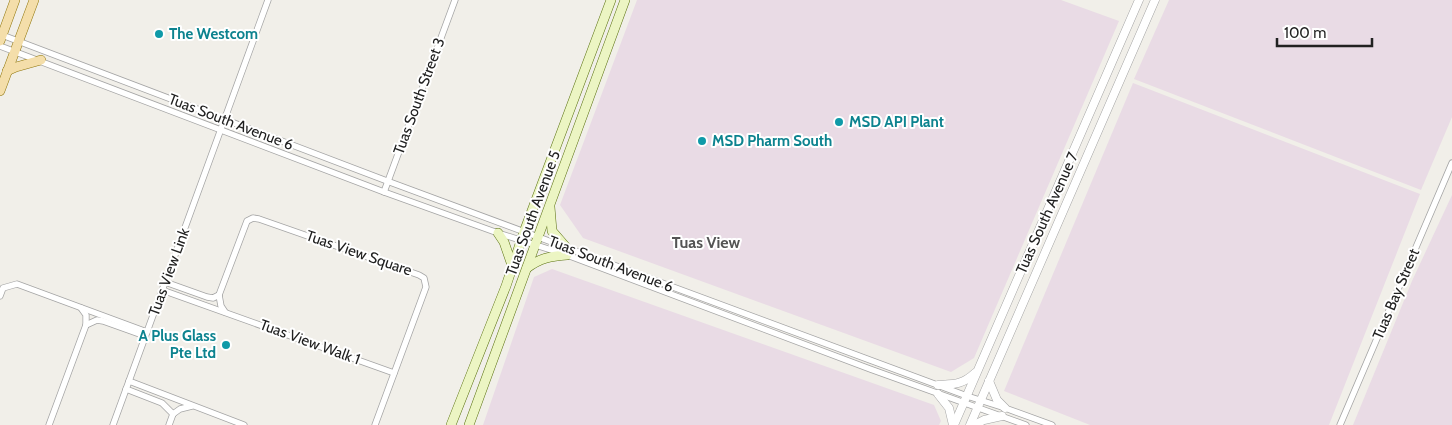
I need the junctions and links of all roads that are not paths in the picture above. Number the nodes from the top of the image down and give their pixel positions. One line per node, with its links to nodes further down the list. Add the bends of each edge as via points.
1 (15, 0): 9 (main road)
2 (34, 0): 10 (main road)
3 (268, 0): 16 (street, Tuas View Link)
4 (455, 0): 19 (street, Tuas South Street 3)
5 (611, 0): 23 (main road, Tuas South Avenue 5)
6 (626, 0): 21 (main road, Tuas South Avenue 5)
7 (1139, 0): 36 (street, Tuas South Avenue 7)
8 (1155, 0): 39 (street, Tuas South Avenue 7)
9 (1, 38): 10 (street, Tuas South Avenue 6)
10 (19, 41): 12 (main road); 16 (street, Tuas South Avenue 6)
11 (0, 46): 12 (street, Tuas South Avenue 6)
12 (15, 51): 13 (street, Tuas South Avenue 6); 14 (main road)
13 (41, 60): 14 (main road); 17 (street, Tuas South Avenue 6)
14 (7, 71): 15 (main road)
15 (0, 91)
16 (224, 119): 17 (street, Tuas View Link); 19 (street, Tuas South Avenue 6)
17 (221, 129): 20 (street, Tuas South Avenue 6); 28 (street, Tuas View Link)
18 (1452, 163): 61 (street, Tuas Bay Street)
19 (387, 182): 20 (street, Tuas South Street 3); 23 (street, Tuas South Avenue 6)
20 (384, 192): 22 (street, Tuas South Avenue 6)
21 (549, 204): 24 (main road, Tuas South Avenue 5); 25 (main road, via 552,230)
22 (498, 233): 23 (street, Tuas South Avenue 6); 26 (main road)
23 (523, 236): 24 (street, Tuas South Avenue 6); 26 (main road, Tuas South Avenue 5)
24 (537, 240): 25 (street, Tuas South Avenue 6); 25 (street, Tuas South Avenue 6); 27 (main road, Tuas South Avenue 5)
25 (566, 251): 27 (main road, via 548,256); 40 (street, Tuas South Avenue 6); 42 (street, Tuas South Avenue 6)
26 (513, 268): 54 (main road, Tuas South Avenue 5)
27 (527, 268): 55 (main road, Tuas South Avenue 5)
28 (165, 282): 29 (street, Tuas View Link); 30 (street, via 207,297)
29 (162, 290): 33 (street, Tuas View Walk 1); 35 (street, Tuas View Link)
30 (220, 295): 33 (street); 37 (street, Tuas View Square, via 247,221 252,218 419,274 424,278 426,287)
31 (0, 296): 32 (street, via 3,288 17,284)
32 (80, 307): 34 (street, via 86,315); 35 (street)
33 (225, 312): 37 (street, Tuas View Walk 1)
34 (86, 325): 35 (street, via 97,320); 49 (street)
35 (146, 334): 38 (street, Tuas View Link)
36 (978, 370): 40 (street, via 961,383); 43 (street, Tuas South Avenue 7)
37 (394, 373): 53 (street, Tuas View Square)
38 (129, 381): 41 (street, Tuas View Link); 45 (street)
39 (989, 381): 44 (street, Tuas South Avenue 7); 46 (street)
40 (938, 385): 43 (street, Tuas South Avenue 6)
41 (126, 389): 47 (street, via 162,403); 50 (street, Tuas View Link)
42 (938, 394): 43 (street, Tuas South Avenue 6); 56 (street, via 949,408)
43 (966, 400): 44 (street, Tuas South Avenue 6); 56 (street, Tuas South Avenue 7)
44 (979, 404): 46 (street, Tuas South Avenue 6); 48 (street, Tuas South Avenue 6); 57 (street, Tuas South Avenue 7)
45 (192, 406): 47 (street); 52 (street)
46 (1005, 408): 60 (street, Tuas South Avenue 6)
47 (173, 414): 51 (street)
48 (1002, 416): 58 (street); 59 (street, Tuas South Avenue 6)
49 (49, 424)
50 (113, 425)
51 (169, 425)
52 (244, 425)
53 (375, 425)
54 (451, 425)
55 (469, 425)
56 (954, 425)
57 (970, 425)
58 (974, 425)
59 (1026, 425)
60 (1052, 425)
61 (1340, 425)

